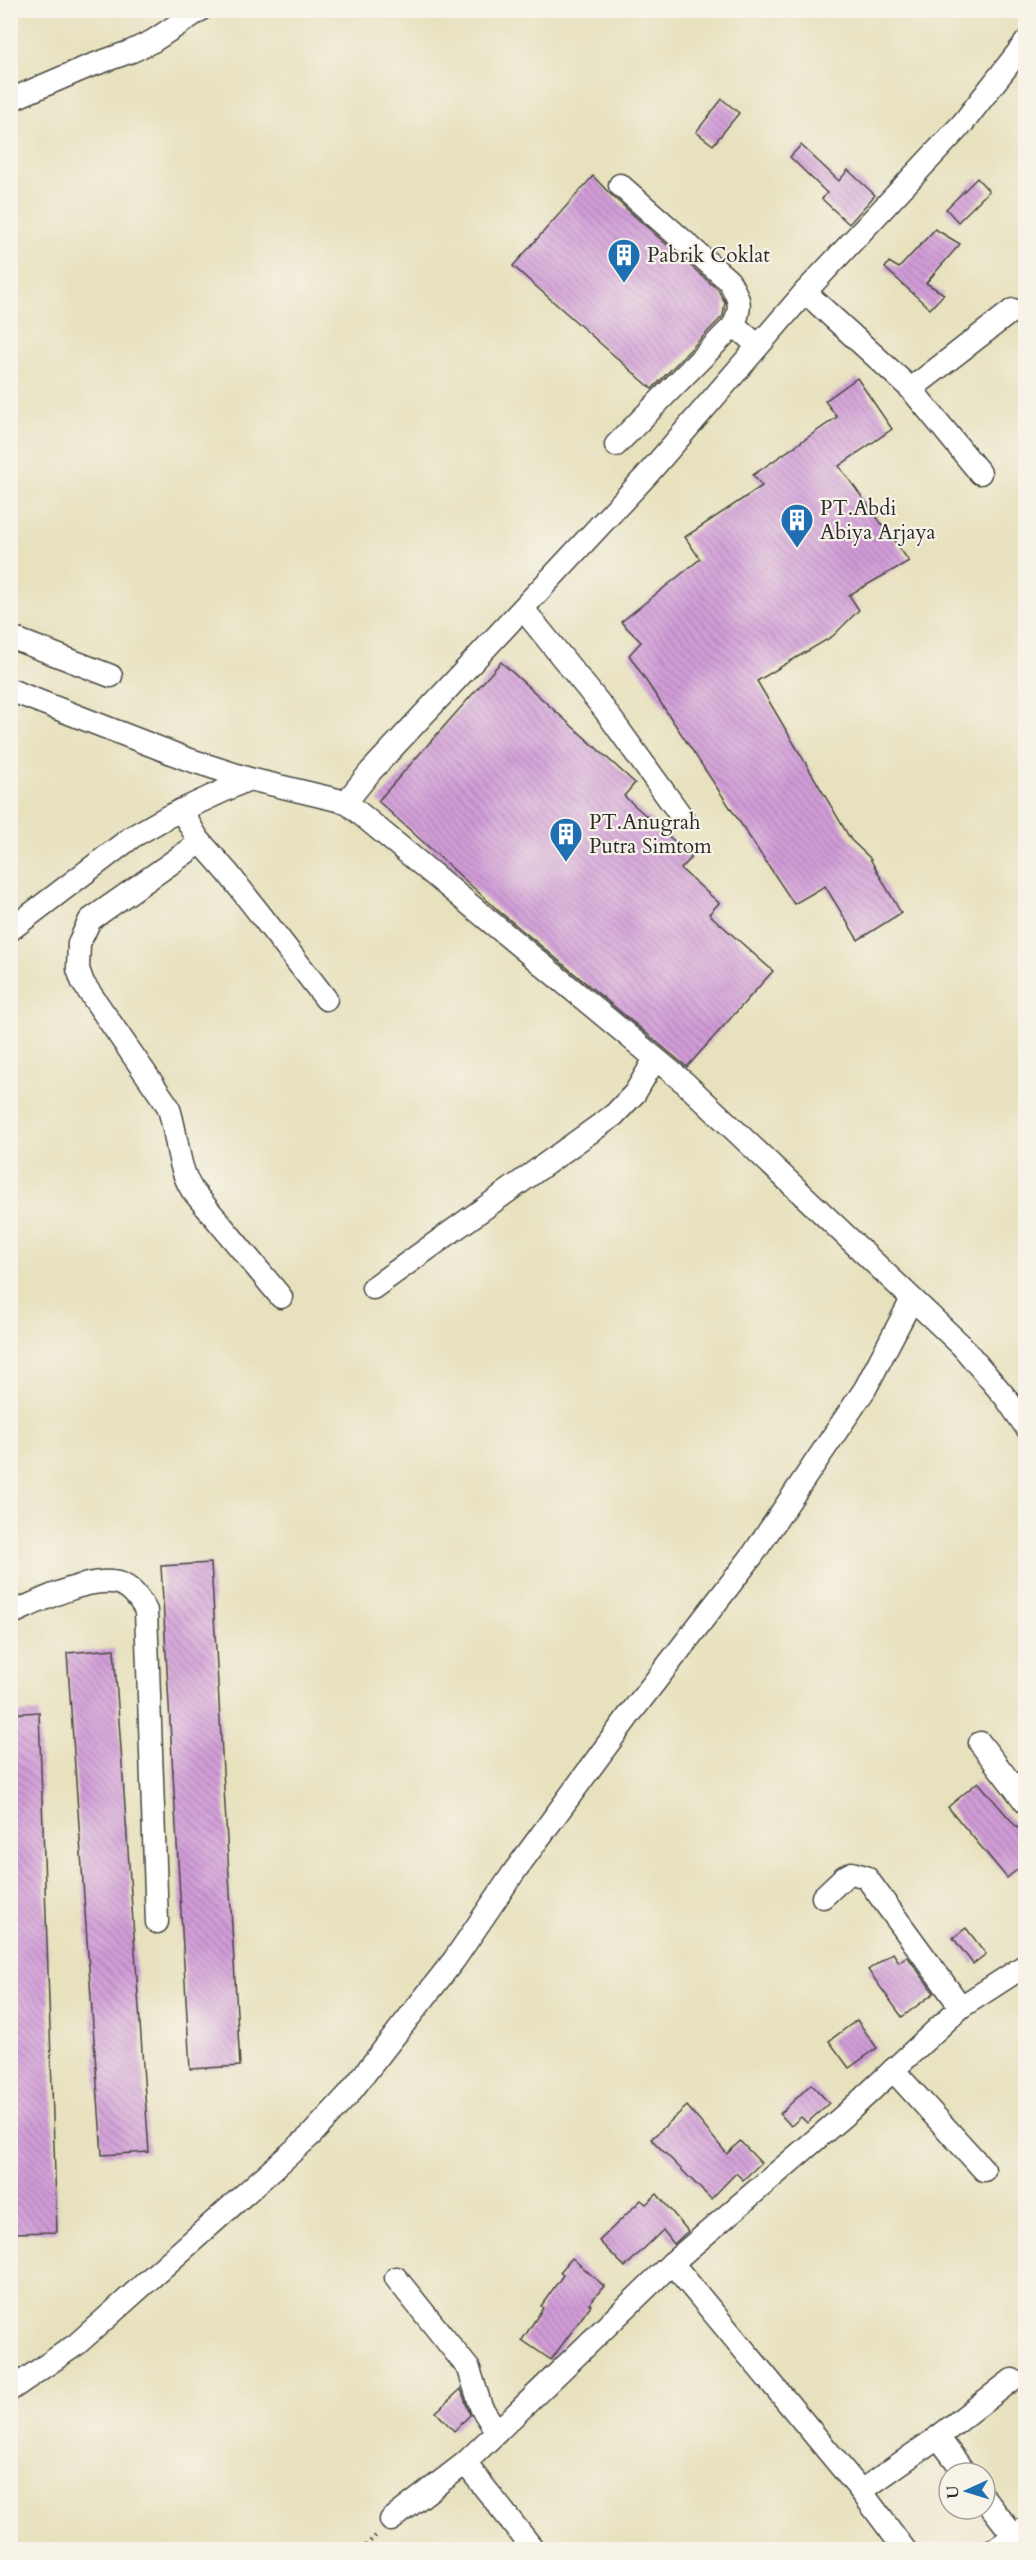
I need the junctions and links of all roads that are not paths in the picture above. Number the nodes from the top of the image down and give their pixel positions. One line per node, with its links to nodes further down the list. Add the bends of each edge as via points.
1 (200, 10): 3 (street, via 132,51)
2 (1026, 42): 5 (street, via 963,123)
3 (10, 100)
4 (620, 185): 7 (street, via 729,281 740,309)
5 (805, 292): 8 (street); 9 (street)
6 (1013, 310): 9 (street)
7 (734, 325): 8 (street); 10 (street)
8 (757, 345): 12 (street, via 646,476)
9 (911, 388): 11 (street)
10 (616, 445)
11 (980, 473)
12 (523, 609): 17 (street); 19 (street, via 604,708)
13 (10, 637): 14 (street)
14 (111, 676)
15 (10, 690): 16 (street, via 187,759)
16 (249, 778): 17 (street); 18 (street)
17 (346, 802): 23 (street)
18 (182, 810): 20 (street); 21 (street, via 132,837)
19 (682, 816)
20 (198, 839): 22 (street); 25 (street, via 189,853 90,920 79,943 78,969 83,983 168,1106 184,1177 192,1190)
21 (10, 930)
22 (326, 999)
23 (655, 1059): 24 (street, via 635,1093 614,1115); 26 (street, via 737,1130)
24 (373, 1288)
25 (281, 1297)
26 (911, 1301): 27 (street, via 980,1366); 40 (street, via 865,1389 752,1556 616,1733 454,1960 348,2095 311,2135 77,2344)
27 (1026, 1427)
28 (10, 1614): 32 (street, via 69,1591 113,1581 138,1596 146,1611)
29 (980, 1743): 30 (street)
30 (1026, 1803)
31 (823, 1897): 34 (street, via 852,1873 866,1877)
32 (157, 1922)
33 (1026, 1965): 34 (street)
34 (961, 2007): 35 (street)
35 (893, 2070): 36 (street); 37 (street)
36 (984, 2170)
37 (672, 2264): 41 (street); 45 (street)
38 (396, 2278): 41 (street, via 469,2369 481,2407)
39 (1012, 2380): 42 (street)
40 (10, 2390)
41 (496, 2432): 44 (street)
42 (938, 2437): 43 (street); 45 (street)
43 (956, 2461)
44 (465, 2463): 47 (street); 49 (street)
45 (861, 2491): 50 (street)
46 (997, 2510): 48 (street)
47 (391, 2520)
48 (1020, 2532): 51 (street)
49 (534, 2550)
50 (905, 2550)
51 (994, 2550)

